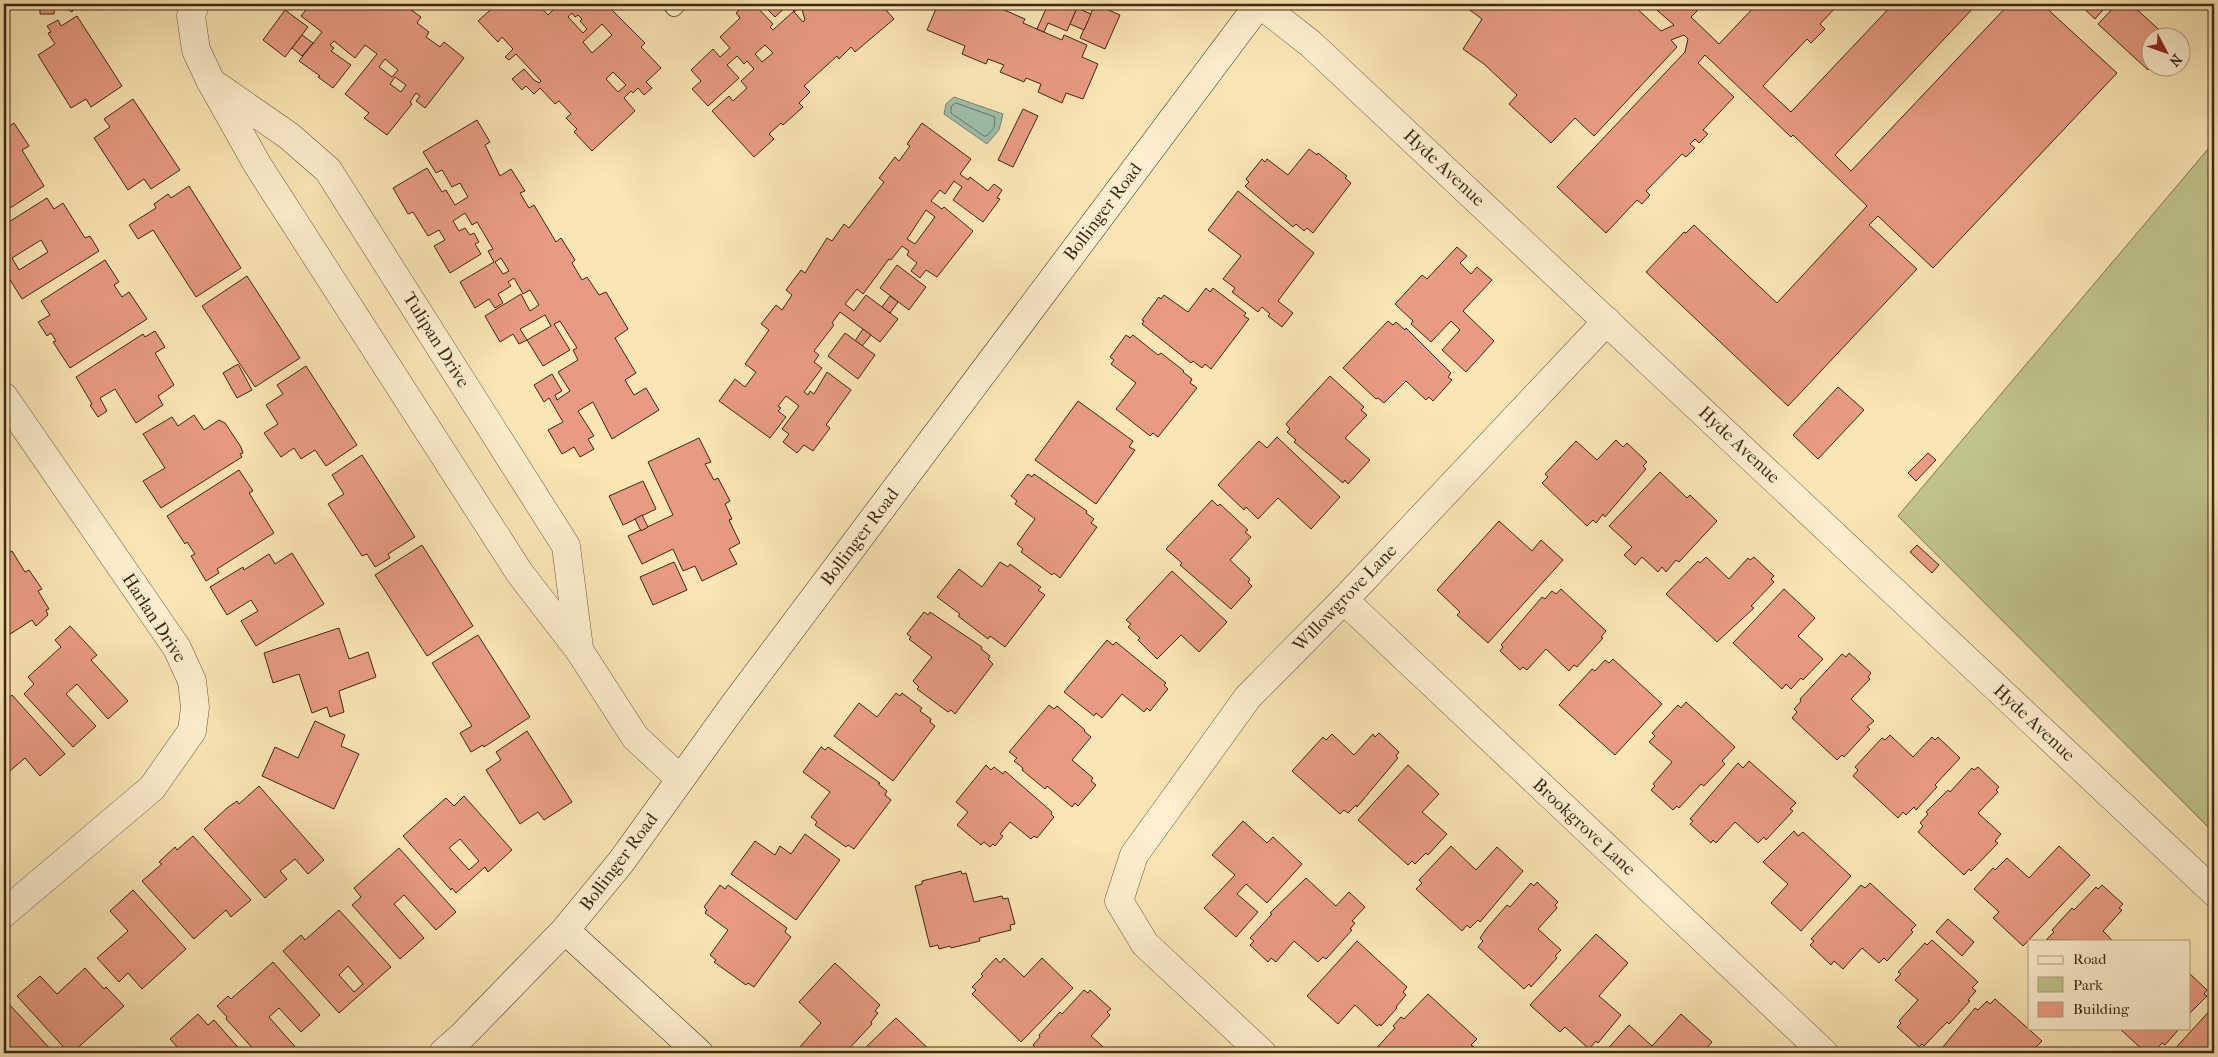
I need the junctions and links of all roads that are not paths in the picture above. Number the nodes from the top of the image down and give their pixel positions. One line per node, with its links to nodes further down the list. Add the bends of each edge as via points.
1 (195, 4): 5 (street, Tulipan Drive, via 191,16 196,50)
2 (671, 4): 3 (lane, via 674,8)
3 (678, 4)
4 (1260, 4): 6 (street, Hyde Avenue, via 1310,44); 10 (street, Bollinger Road)
5 (211, 82): 9 (street, Tulipan Drive, via 257,164 514,564); 9 (street, Tulipan Drive, via 289,136 328,170 566,546)
6 (1607, 321): 8 (street, Willowgrove Lane); 11 (street, Hyde Avenue)
7 (4, 397): 12 (street, Harlan Drive, via 177,648 192,681 195,707 192,731 152,788)
8 (1344, 600): 16 (street, Willowgrove Lane, via 1248,697 1134,855 1119,901 1145,944); 17 (street, Brookgrove Lane)
9 (579, 650): 10 (street, Tulipan Drive, via 635,737)
10 (680, 779): 13 (street, Bollinger Road, via 621,862)
11 (2214, 892)
12 (4, 913)
13 (565, 930): 14 (street, Bollinger Road); 15 (street)
14 (443, 1053)
15 (699, 1053)
16 (1262, 1053)
17 (1824, 1053)

